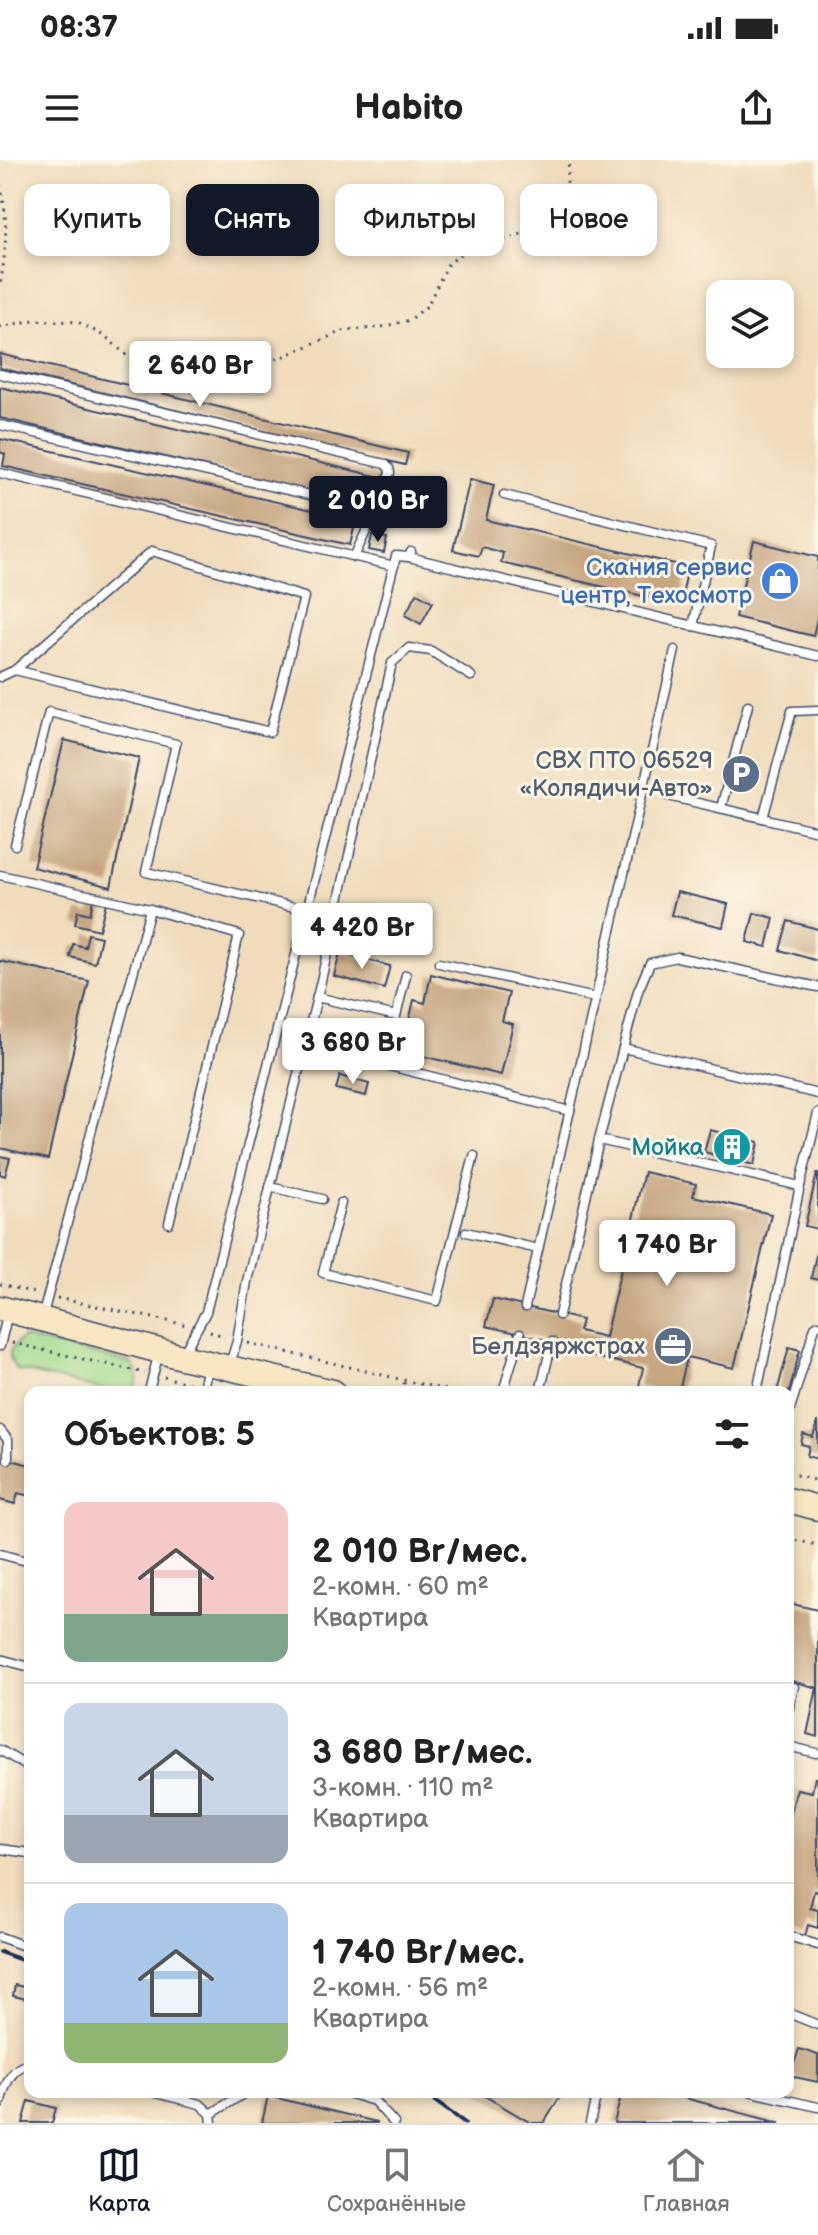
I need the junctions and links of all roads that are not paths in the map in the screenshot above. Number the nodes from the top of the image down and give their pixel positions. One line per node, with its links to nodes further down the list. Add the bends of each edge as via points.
1 (0, 374): 5 (lane, via 385,464 390,473)
2 (0, 425): 5 (lane)
3 (0, 473): 6 (lane)
4 (504, 495): 8 (lane, via 711,546)
5 (376, 510): 6 (lane)
6 (354, 557): 7 (lane)
7 (394, 566): 8 (lane, via 396,556 410,554); 23 (lane)
8 (693, 626): 10 (lane)
9 (675, 650): 28 (lane)
10 (818, 656)
11 (15, 670): 11 (lane, via 270,732 304,597 152,551); 13 (lane)
12 (471, 676): 27 (lane, via 431,651 409,648 392,663)
13 (0, 677)
14 (748, 705): 17 (lane)
15 (818, 710): 18 (lane, via 792,711)
16 (668, 796): 17 (lane)
17 (721, 808): 18 (lane)
18 (763, 818): 19 (lane)
19 (818, 831)
20 (15, 845): 23 (lane, via 49,712 176,744 146,872)
21 (0, 875): 22 (lane)
22 (150, 909): 40 (lane, via 239,935); 46 (lane)
23 (307, 910): 51 (lane, via 206,1312)
24 (439, 963): 28 (lane)
25 (406, 975): 27 (lane, via 396,1016)
26 (818, 987): 30 (lane, via 677,957 650,963)
27 (317, 997): 29 (lane)
28 (595, 998): 32 (lane)
29 (305, 1045): 32 (lane); 37 (lane)
30 (623, 1048): 31 (lane); 34 (lane)
31 (818, 1094)
32 (570, 1111): 42 (lane)
33 (818, 1113): 36 (lane)
34 (599, 1140): 36 (lane); 45 (lane)
35 (474, 1156): 39 (lane, via 437,1301 323,1273)
36 (800, 1186): 58 (lane)
37 (270, 1187): 38 (lane); 52 (lane, via 237,1341)
38 (322, 1199)
39 (341, 1203)
40 (169, 1223)
41 (466, 1232): 42 (lane)
42 (538, 1249): 43 (lane)
43 (525, 1307)
44 (4, 1309): 46 (street); 50 (lane)
45 (559, 1315)
46 (42, 1318): 51 (street)
47 (818, 1325): 59 (lane)
48 (520, 1334): 56 (lane)
49 (552, 1342): 57 (lane)
50 (1, 1343)
51 (170, 1353): 52 (street); 53 (lane)
52 (219, 1365): 54 (lane); 55 (street)
53 (150, 1386)
54 (204, 1386)
55 (283, 1386)
56 (505, 1386)
57 (541, 1386)
58 (758, 1386)
59 (794, 1396)
60 (0, 1430): 61 (lane, via 8,1440)
61 (8, 1459)
62 (794, 1502): 63 (street)
63 (818, 1508)
64 (0, 1554): 65 (lane)
65 (24, 1560)
66 (0, 1659): 67 (lane)
67 (24, 1665)
68 (794, 1748): 70 (lane)
69 (0, 1750): 71 (lane)
70 (816, 1753)
71 (24, 1764)
72 (0, 1849): 73 (lane)
73 (24, 1852)
74 (0, 1937): 77 (lane)
75 (794, 1938): 76 (lane)
76 (818, 1945)
77 (24, 1946)
78 (794, 2015): 79 (lane)
79 (818, 2025)
80 (24, 2065): 86 (lane, via 6,2082)
81 (176, 2098): 88 (lane, via 200,2104)
82 (238, 2098): 88 (lane)
83 (364, 2098): 89 (lane, via 374,2101)
84 (596, 2098): 90 (lane)
85 (778, 2098): 87 (lane)
86 (0, 2104)
87 (818, 2107)
88 (211, 2118)
89 (394, 2123)
90 (590, 2123)

